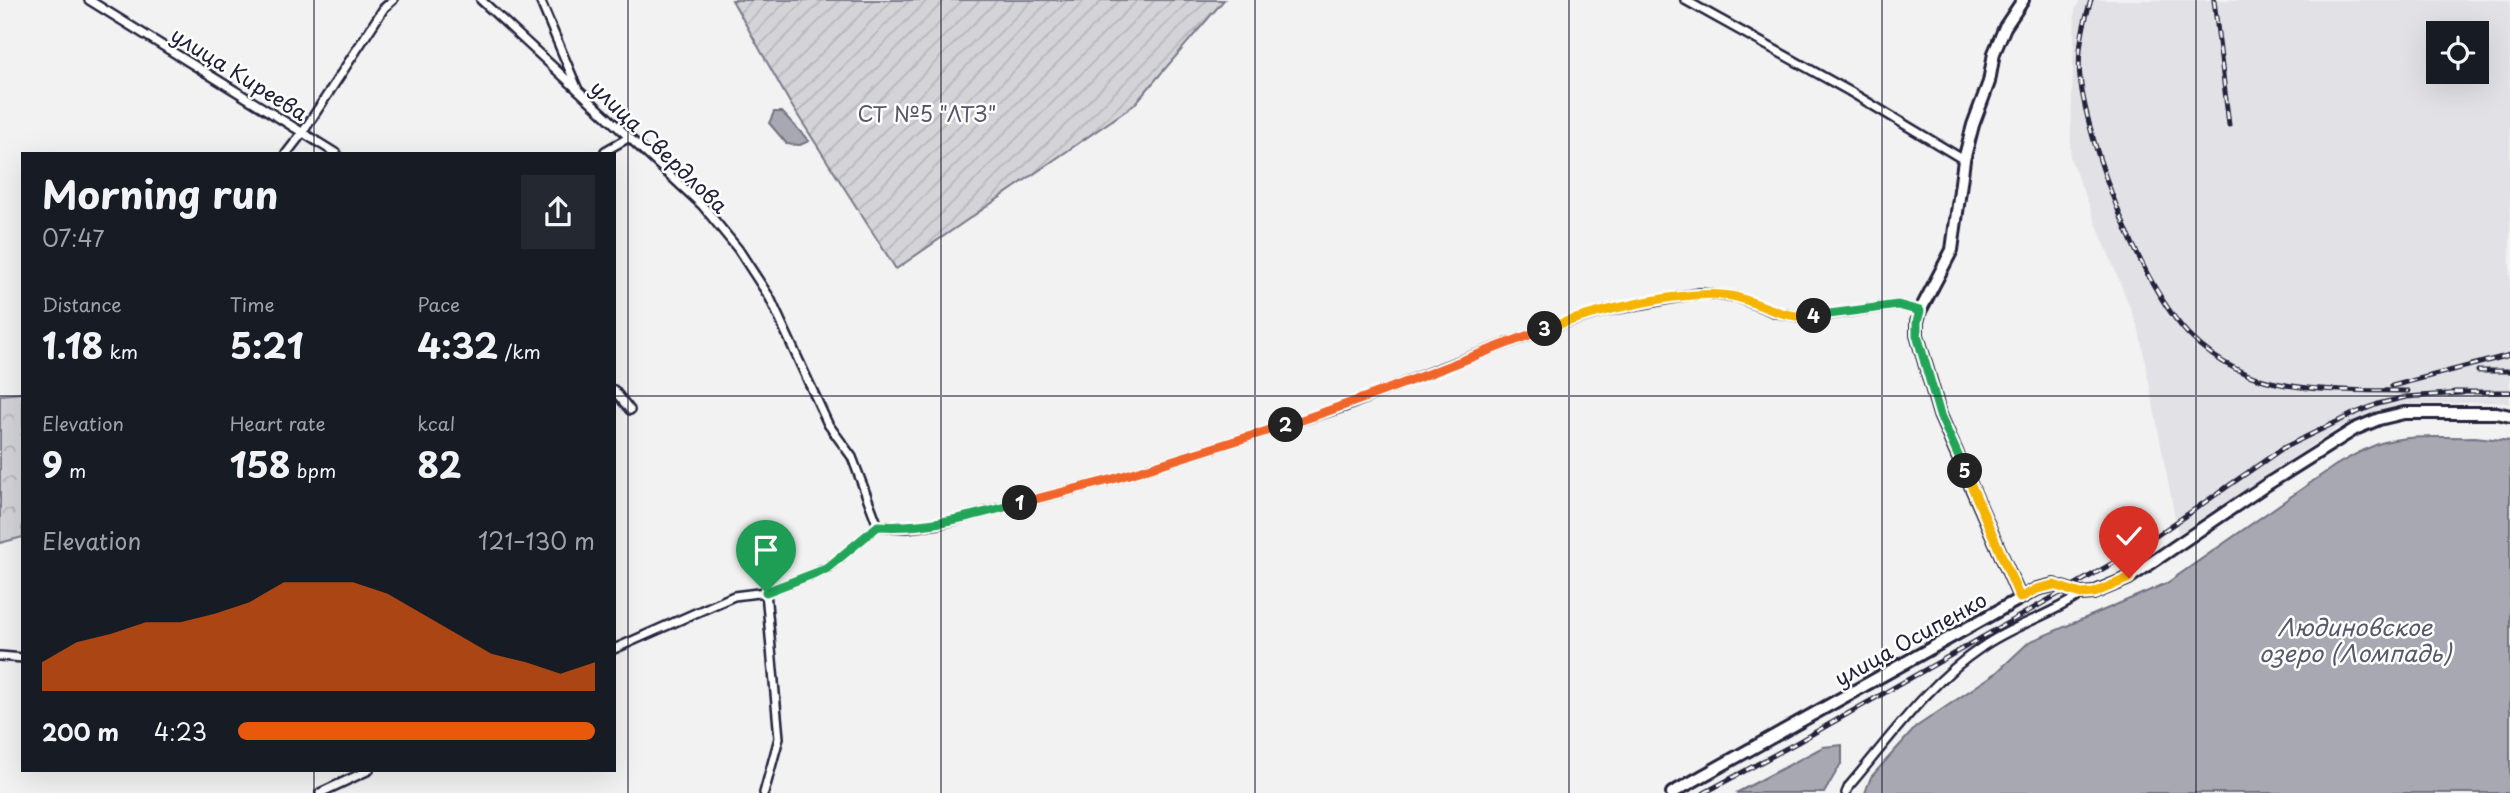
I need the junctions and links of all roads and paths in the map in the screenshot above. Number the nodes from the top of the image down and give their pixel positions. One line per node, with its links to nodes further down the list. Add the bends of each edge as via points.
1 (89, 0): 8 (street, улица Киреева)
2 (393, 0): 8 (street)
3 (481, 0): 7 (street, улица Свердлова)
4 (540, 0): 7 (street)
5 (1685, 0): 13 (street, via 1849,90)
6 (2023, 0): 13 (street, via 1994,53)
7 (580, 94): 9 (street, улица Свердлова)
8 (303, 132): 10 (street); 11 (street, улица Киреева)
9 (628, 138): 12 (street); 18 (street, улица Свердлова, via 702,205 745,259 769,298 828,424 852,457)
10 (288, 152)
11 (334, 152)
12 (605, 152)
13 (1964, 160): 14 (street, via 1952,250)
14 (1920, 311): 18 (street, via 1898,305 1805,318 1735,297 1700,293 1606,312 1557,325 1347,406 1110,480 939,524); 21 (street, via 1917,335 1940,415)
15 (616, 392): 16 (street)
16 (630, 410)
17 (2510, 416): 20 (street, улица Осипенко, via 2404,413 2379,419 2277,478 2129,578)
18 (878, 526): 19 (street, via 826,569)
19 (766, 592): 22 (street, via 734,596); 27 (street, via 779,738)
20 (2081, 594): 21 (street, улица Осипенко, via 2054,585); 29 (street, via 1978,649 1913,706)
21 (2020, 598): 28 (street, улица Осипенко)
22 (616, 648)
23 (0, 656): 24 (street)
24 (21, 658)
25 (365, 772): 26 (street)
26 (320, 793)
27 (764, 793)
28 (1672, 793)
29 (1846, 793)

